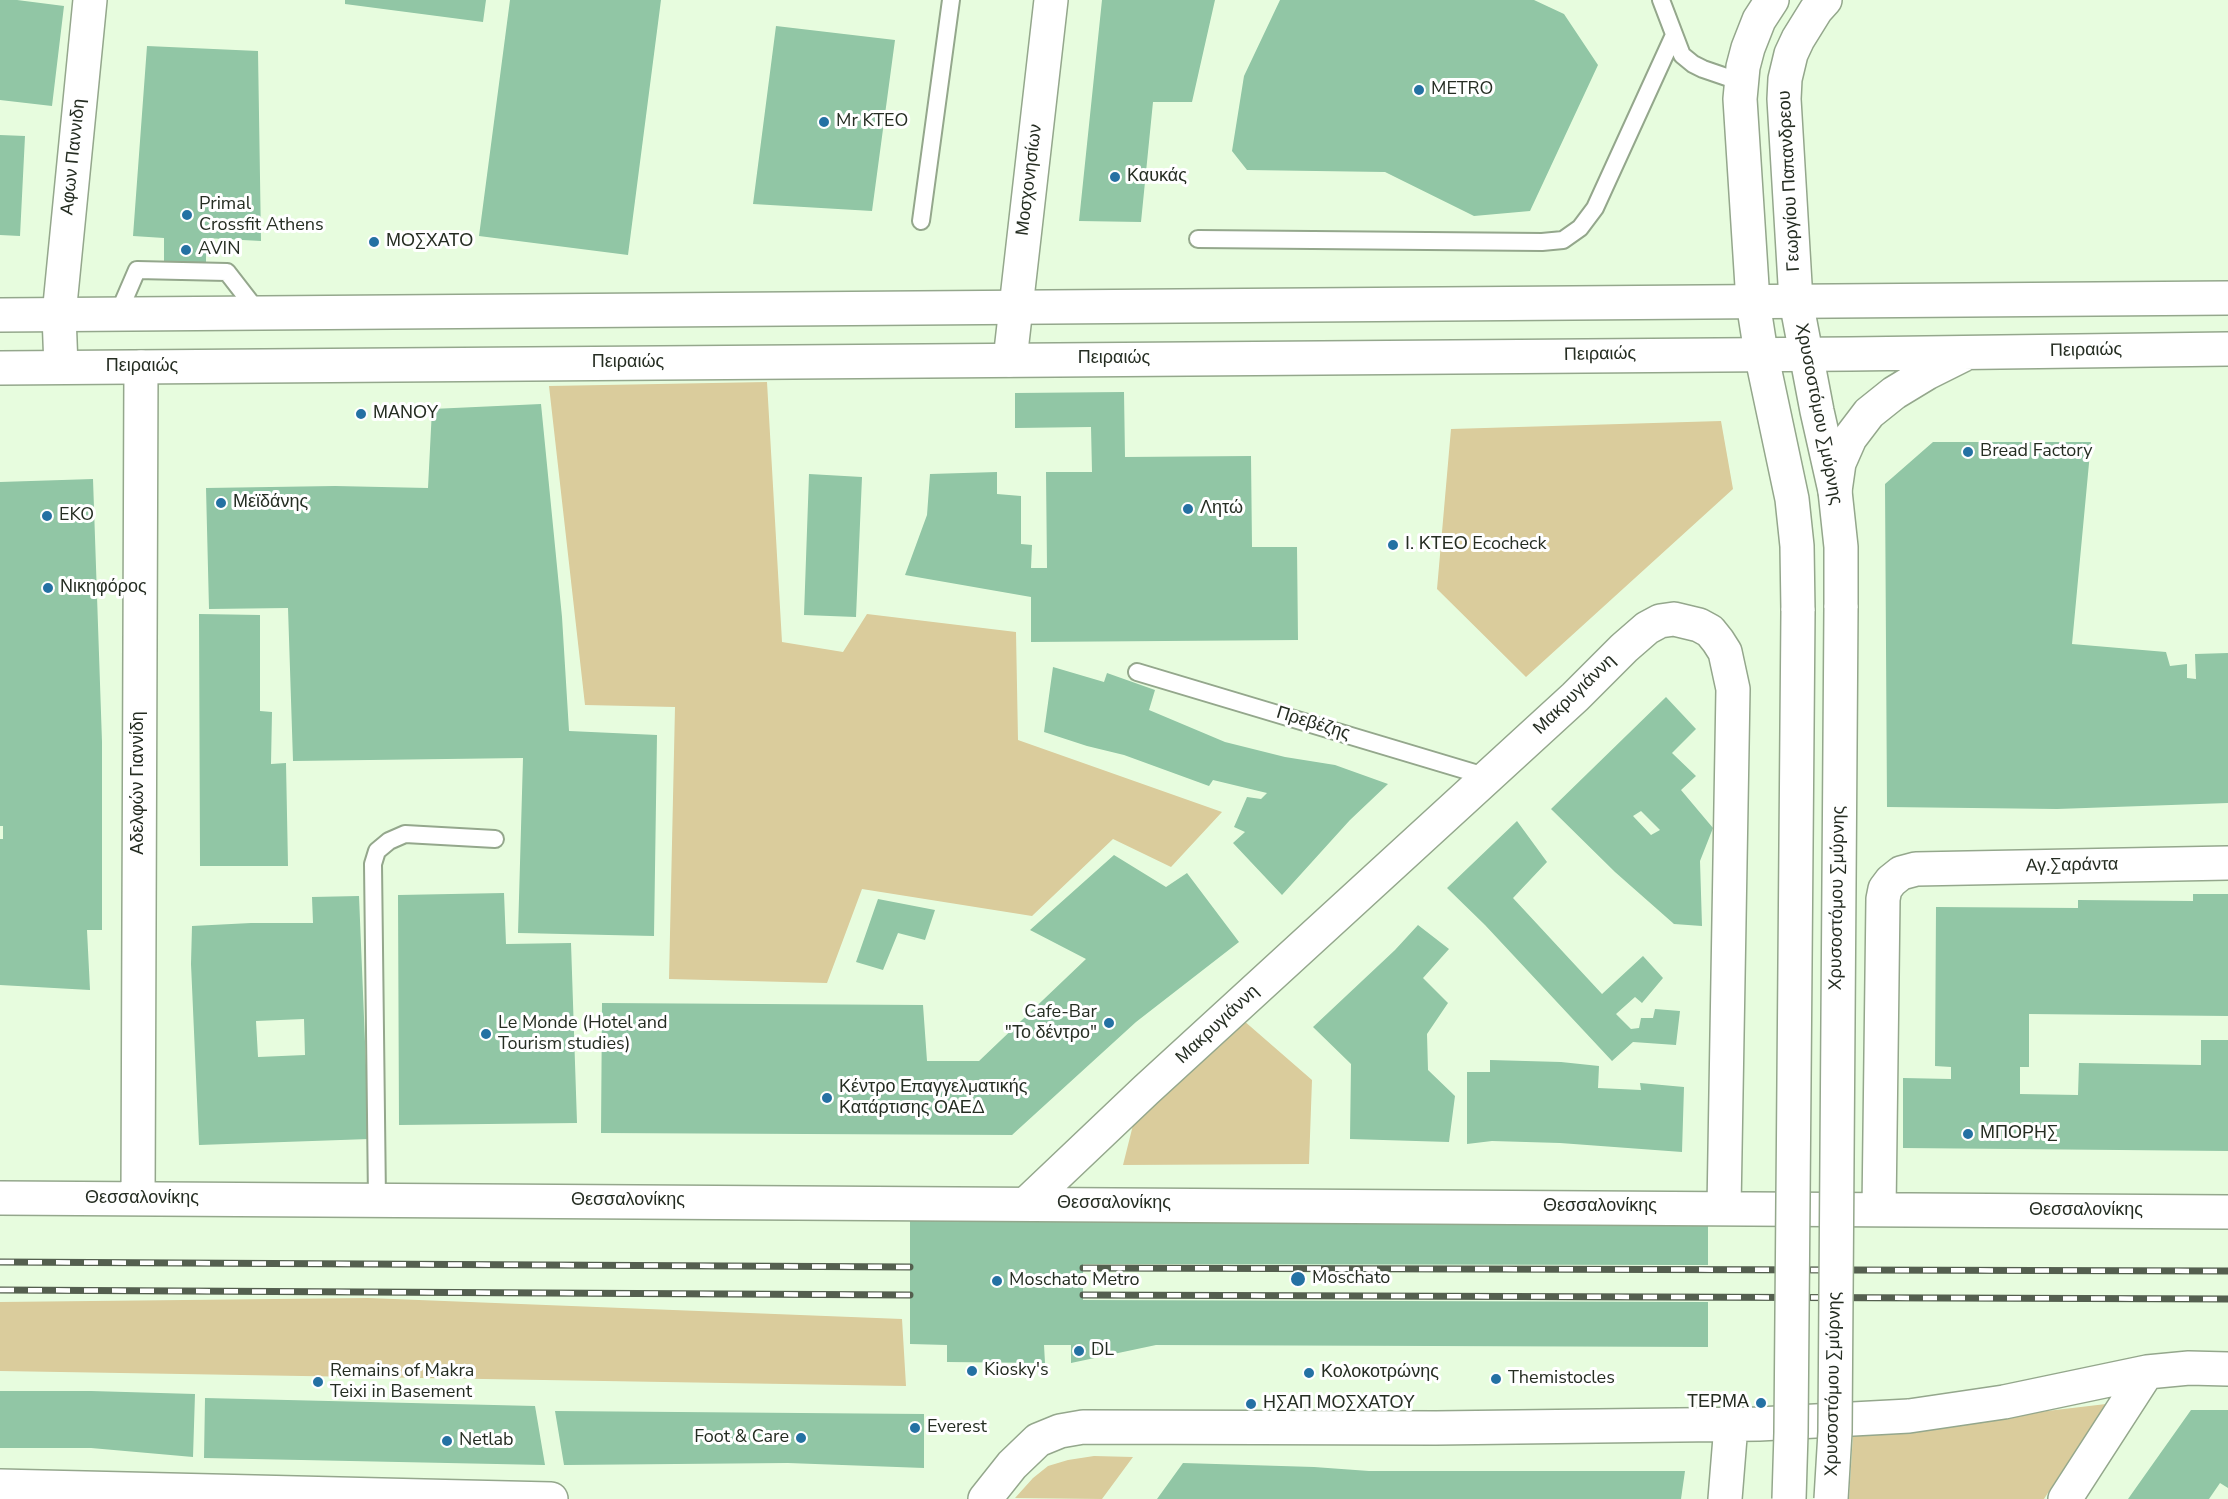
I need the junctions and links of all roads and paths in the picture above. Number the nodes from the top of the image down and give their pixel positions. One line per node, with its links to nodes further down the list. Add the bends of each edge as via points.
1 (90, 0): 18 (street, Αφων Παννιδη)
2 (951, 0): 9 (lane)
3 (1048, 0): 14 (street, Μοσχονησίων)
4 (1661, 0): 7 (lane)
5 (1772, 0): 8 (street, via 1748,48)
6 (1825, 0): 12 (street, Γεωργίου Παπανδρεου, via 1798,39 1785,79)
7 (1674, 35): 8 (lane, via 1682,55 1693,64); 10 (lane, via 1594,208 1580,228 1563,240)
8 (1741, 82): 13 (street)
9 (921, 221)
10 (1198, 239)
11 (2228, 298): 12 (street)
12 (1796, 301): 13 (street); 22 (street, Χρυσοστόμου Σμύρνης)
13 (1753, 302): 14 (street); 21 (street)
14 (1014, 307): 15 (street); 23 (street, Μοσχονησίων)
15 (258, 312): 16 (street); 16 (lane, via 227,272 136,270)
16 (118, 314): 18 (street)
17 (0, 315): 18 (street)
18 (59, 315): 24 (street, Αφων Παννιδη)
19 (2228, 349): 20 (street, Πειραιώς)
20 (1970, 352): 22 (street, Πειραιώς); 27 (street, via 1927,373 1869,413 1850,438 1839,464)
21 (1761, 353): 22 (street, Πειραιώς); 23 (street, Πειραιώς); 47 (street, bridge, via 1792,499 1797,546)
22 (1805, 354): 27 (street, Χρυσοστόμου Σμύρνης)
23 (1010, 360): 25 (street, Πειραιώς)
24 (61, 367): 25 (street, Πειραιώς); 26 (street, Πειραιώς)
25 (141, 367): 33 (street, Αδελφών Γιαννίδη)
26 (0, 368)
27 (1835, 491): 48 (street, Χρυσοστόμου Σμύρνης, bridge, via 1841,547 1841,608)
28 (1137, 672): 29 (lane, Πρεβέζης)
29 (1488, 777): 35 (street, Μακρυγιάννη); 36 (street, Μακρυγιάννη, via 1624,648 1660,621 1674,619 1699,625 1710,631 1725,652 1733,690)
30 (495, 839): 34 (lane, via 405,834 377,851 373,864)
31 (2228, 863): 37 (street, Αγ.Σαράντα, via 1916,869 1891,881 1883,899)
32 (0, 1198): 33 (street, Θεσσαλονίκης)
33 (138, 1199): 34 (street, Θεσσαλονίκης)
34 (377, 1200): 35 (street, Θεσσαλονίκης)
35 (1026, 1204): 36 (street, Θεσσαλονίκης)
36 (1724, 1208): 37 (street, Θεσσαλονίκης)
37 (1880, 1210): 38 (street, Θεσσαλονίκης)
38 (2228, 1212)
39 (2228, 1370): 40 (street)
40 (2147, 1372): 41 (street, via 2004,1402 1909,1416); 49 (street)
41 (1731, 1425): 45 (street, via 1083,1427 1038,1440); 46 (street)
42 (0, 1486): 43 (street)
43 (422, 1497): 44 (street)
44 (551, 1499)
45 (985, 1499)
46 (1725, 1499)
47 (1789, 1499)
48 (1832, 1499)
49 (2065, 1499)

